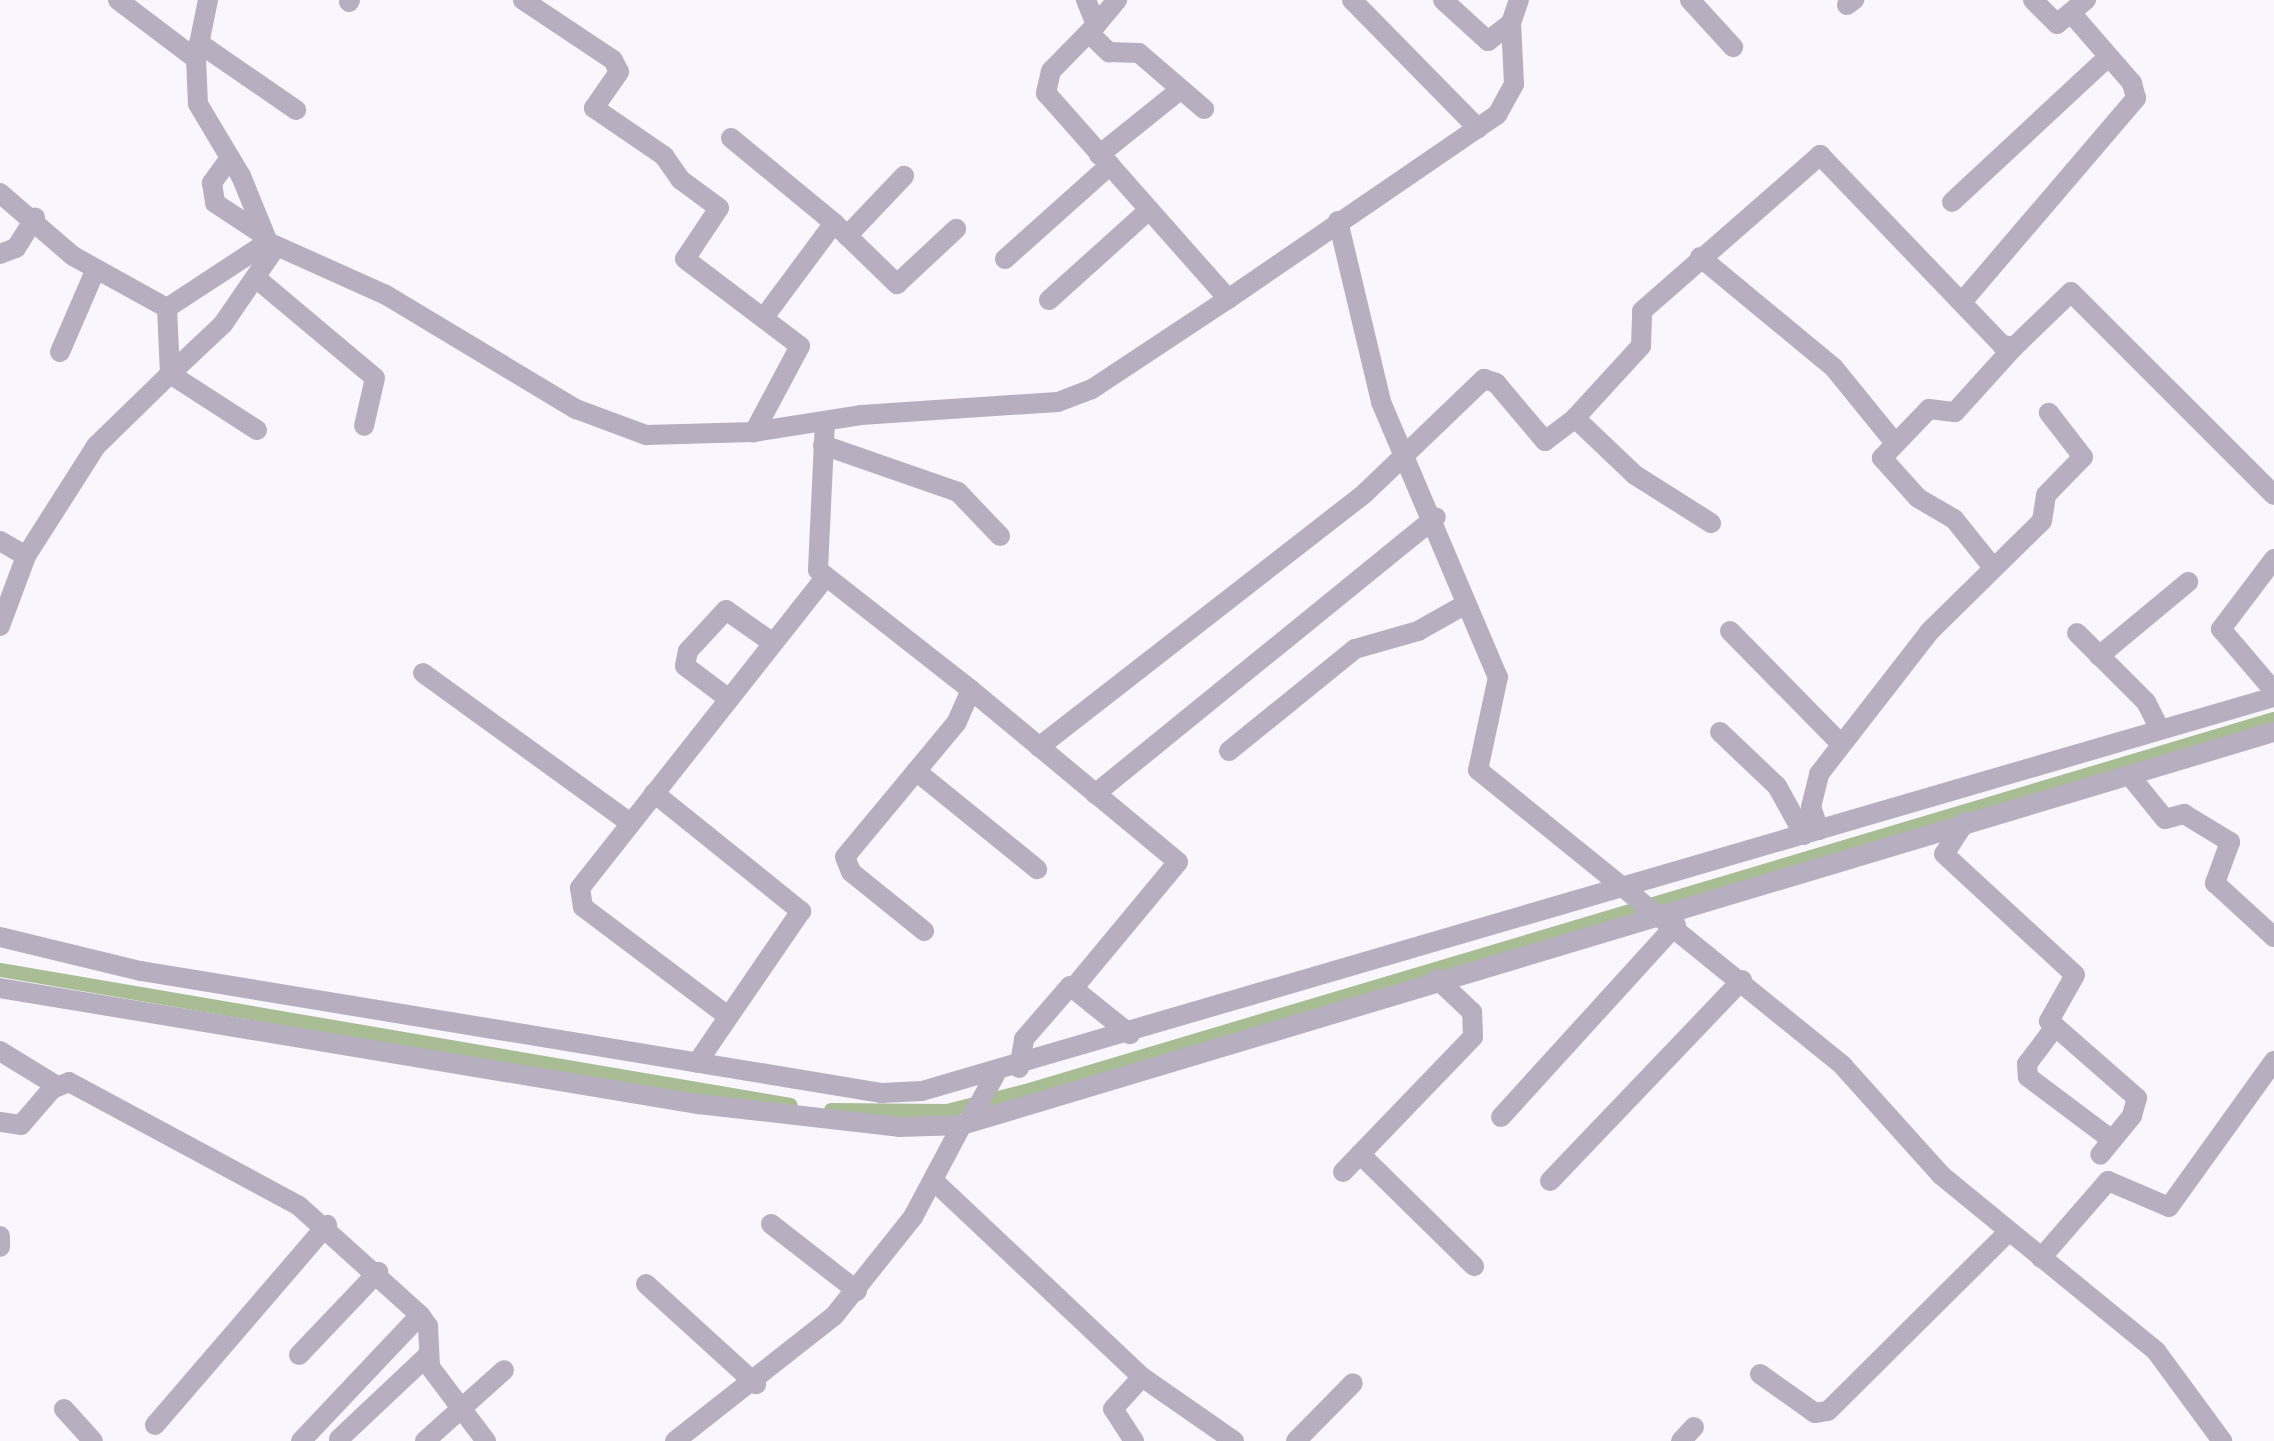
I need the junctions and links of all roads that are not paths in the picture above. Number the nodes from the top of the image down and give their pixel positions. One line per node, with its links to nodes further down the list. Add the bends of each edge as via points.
1 (118, 0): 15 (street)
2 (208, 0): 15 (street)
3 (523, 0): 42 (street, via 618,66 594,108 714,201 716,216 683,254)
4 (1086, 0): 13 (street)
5 (1117, 0): 13 (street)
6 (1352, 0): 20 (street)
7 (1443, 0): 12 (street, via 1488,41)
8 (1519, 0): 12 (street)
9 (1690, 0): 14 (street)
10 (2033, 0): 11 (street, via 2050,23)
11 (2079, 7): 16 (street)
12 (1511, 23): 20 (street, via 1509,100)
13 (1093, 29): 17 (street, via 1109,52 1139,53); 23 (street, via 1044,82 1055,107)
14 (1733, 47)
15 (198, 51): 19 (street); 22 (street, via 198,104)
16 (2108, 57): 26 (street); 40 (street, via 2136,98)
17 (1181, 89): 18 (street); 23 (street)
18 (1204, 109)
19 (296, 110)
20 (1478, 128): 29 (street)
21 (731, 138): 31 (street)
22 (230, 158): 32 (street); 32 (street, via 212,183 215,203)
23 (1104, 160): 27 (street); 35 (street)
24 (904, 176): 31 (street)
25 (0, 193): 28 (street)
26 (1952, 202)
27 (1149, 210): 38 (street); 39 (street)
28 (35, 217): 33 (street, via 16,248); 36 (street)
29 (1338, 221): 38 (street); 54 (street, via 1381,402)
30 (956, 229): 31 (street, via 901,284)
31 (841, 230): 42 (street)
32 (270, 242): 37 (street); 41 (street); 51 (street, via 386,295 611,427 646,435)
33 (0, 254)
34 (1700, 257): 40 (street, via 1820,155); 47 (street, via 1642,311 1641,346); 52 (street, via 1834,368)
35 (1005, 259)
36 (96, 269): 41 (street); 44 (street)
37 (256, 278): 45 (street, via 205,344); 49 (street, via 375,378)
38 (1228, 299): 48 (street, via 1092,389 1058,402)
39 (1049, 300)
40 (1962, 302): 43 (street, via 2002,345)
41 (167, 308): 45 (street)
42 (765, 316): 51 (street, via 800,346)
43 (2014, 347): 52 (street, via 1955,412 1929,409); 55 (street, via 2066,293 2076,295)
44 (60, 352)
45 (170, 374): 50 (street); 60 (street, via 96,446)
46 (2049, 413): 62 (street, via 2083,457 2046,495 2042,521)
47 (1575, 418): 54 (street, via 1545,441 1496,383 1484,379); 57 (street, via 1635,475)
48 (825, 421): 51 (street); 53 (street)
49 (364, 426)
50 (257, 430)
51 (754, 432)
52 (1895, 443): 62 (street, via 1884,466 1954,519)
53 (823, 445): 58 (street, via 958,492); 63 (street, via 815,555)
54 (1401, 455): 56 (street); 79 (street, via 1333,519)
55 (2274, 495)
56 (1436, 517): 65 (street); 84 (street)
57 (1711, 523)
58 (1000, 536)
59 (0, 541): 60 (street)
60 (26, 556): 66 (street)
61 (2274, 559): 73 (street, via 2221,629)
62 (1991, 565): 78 (street)
63 (825, 578): 69 (street); 72 (street)
64 (2188, 582): 70 (street)
65 (1466, 604): 80 (street, via 1418,631 1355,649); 89 (street, via 1500,688 1478,770)
66 (0, 626)
67 (1730, 631): 78 (street)
68 (2077, 633): 70 (street)
69 (773, 643): 74 (street); 74 (street, via 726,610 688,651 685,666)
70 (2099, 656): 75 (street, via 2146,702)
71 (423, 673): 86 (street)
72 (971, 690): 79 (street); 81 (street, via 957,722)
73 (2274, 694): 75 (street)
74 (729, 699): 83 (street)
75 (2160, 729): 87 (street)
76 (1720, 732): 87 (street, via 1777,786)
77 (2274, 732): 82 (street)
78 (1841, 744): 87 (street, via 1812,795)
79 (1039, 747): 84 (street)
80 (1229, 751)
81 (916, 771): 88 (street); 92 (street, via 845,857 851,872)
82 (2130, 776): 85 (street); 94 (street, via 2165,819 2184,814 2230,842 2215,883)
83 (654, 793): 86 (street); 99 (street, via 801,911)
84 (1095, 794): 97 (street, via 1178,862)
85 (1965, 822): 90 (street); 100 (street, via 1944,849 1949,862 2075,975 2048,1014)
86 (630, 823): 99 (street, via 578,898)
87 (1812, 832): 89 (street)
88 (1037, 869)
89 (1622, 888): 90 (street); 101 (street)
90 (1652, 912): 91 (street); 95 (street)
91 (1676, 925): 96 (street); 108 (street)
92 (924, 931)
93 (0, 937): 104 (street, via 141,971)
94 (2274, 937)
95 (1437, 979): 109 (street); 111 (street, via 1472,1012 1477,1029)
96 (1742, 980): 113 (street); 117 (street, via 1843,1066 1906,1141)
97 (1075, 986): 101 (street); 105 (street, via 1024,1039)
98 (0, 988): 109 (street, via 684,1102 899,1127)
99 (725, 1014): 104 (street)
100 (2055, 1027): 100 (street, via 2137,1098 2106,1147 2028,1077 2027,1064)
101 (1130, 1034): 105 (street)
102 (0, 1051): 107 (street)
103 (2274, 1061): 120 (street, via 2169,1207 2108,1181)
104 (697, 1063): 106 (street, via 882,1093)
105 (1019, 1068): 106 (street)
106 (993, 1078): 109 (street)
107 (57, 1086): 110 (street, via 21,1125); 116 (street, via 77,1085)
108 (1501, 1117)
109 (968, 1120): 114 (street)
110 (0, 1122)
111 (1360, 1154): 112 (street); 121 (street)
112 (1343, 1172)
113 (1550, 1181)
114 (935, 1182): 124 (street); 130 (street)
115 (771, 1224): 124 (street)
116 (327, 1225): 122 (street); 135 (street)
117 (2008, 1232): 120 (street); 129 (street, via 1828,1411 1815,1413)
118 (0, 1236): 119 (street)
119 (0, 1247)
120 (2041, 1258): 145 (street, via 2156,1351)
121 (1474, 1266)
122 (378, 1272): 125 (street); 126 (street)
123 (646, 1284): 132 (street)
124 (857, 1291): 132 (street)
125 (420, 1315): 127 (street, via 430,1337); 138 (street)
126 (299, 1355)
127 (427, 1356): 133 (street); 136 (street)
128 (504, 1370): 133 (street)
129 (1760, 1374)
130 (1142, 1377): 142 (street, via 1113,1409); 143 (street)
131 (1353, 1383): 144 (street)
132 (756, 1384): 141 (street)
133 (460, 1408): 139 (street); 140 (street)
134 (64, 1409): 137 (street)
135 (155, 1425)
136 (339, 1439)
137 (93, 1441)
138 (301, 1441)
139 (425, 1441)
140 (486, 1441)
141 (675, 1441)
142 (1134, 1441)
143 (1234, 1441)
144 (1296, 1441)
145 (2222, 1441)

